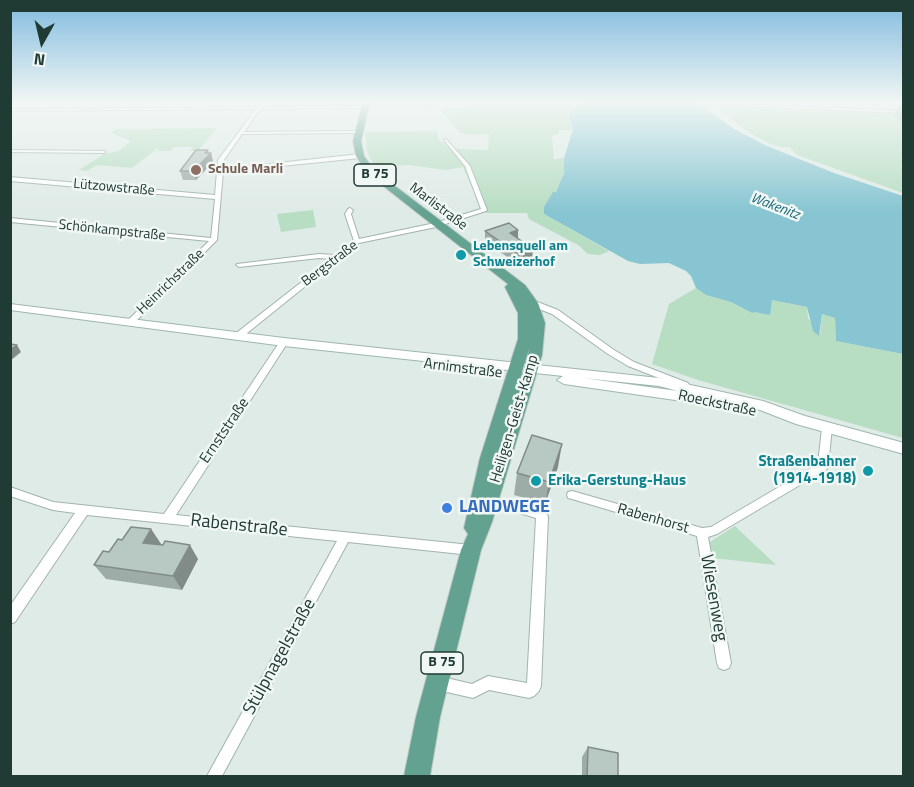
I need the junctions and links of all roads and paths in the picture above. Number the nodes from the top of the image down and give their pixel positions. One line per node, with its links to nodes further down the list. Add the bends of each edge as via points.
1 (237, 139): 7 (street, via 221,160)
2 (359, 139): 6 (main road, B 75)
3 (446, 140): 12 (street, Bergstraße, via 467,166 484,210)
4 (13, 152): 5 (street)
5 (104, 153)
6 (360, 156): 7 (street); 12 (main road, Marlistraße / B 75, via 385,185)
7 (219, 171): 9 (street, Heinrichstraße)
8 (10, 178): 9 (street, Lützowstraße)
9 (217, 197): 13 (street, Heinrichstraße)
10 (350, 210): 14 (street)
11 (10, 220): 13 (street, Schönkampstraße)
12 (436, 225): 14 (street, Bergstraße); 17 (main road, Marlistraße / B 75)
13 (214, 240): 20 (street, Heinrichstraße)
14 (357, 241): 15 (street, Bergstraße)
15 (337, 258): 16 (street, via 319,256); 21 (street, Bergstraße)
16 (239, 265)
17 (517, 289): 18 (main road, Heiligen-Geist-Kamp / B 75); 23 (main road, Heiligen-Geist-Kamp / B 75, via 526,324)
18 (532, 303): 23 (main road, Heiligen-Geist-Kamp / B 75, via 538,340); 24 (street, via 555,312 611,352)
19 (10, 307): 20 (main road, Arnimstraße)
20 (130, 322): 21 (main road, Arnimstraße)
21 (238, 336): 22 (main road, Arnimstraße)
22 (284, 342): 23 (main road, Arnimstraße, via 316,350); 32 (street, Ernststraße)
23 (523, 371): 24 (main road, Arnimstraße); 30 (main road, Heiligen-Geist-Kamp / B 75); 35 (main road, Heiligen-Geist-Kamp / B 75, via 488,458 473,520)
24 (635, 375): 25 (main road, Roeckstraße, via 714,401); 25 (main road, Roeckstraße, via 763,406)
25 (801, 420): 26 (main road, Roeckstraße)
26 (827, 428): 27 (main road, Roeckstraße); 33 (street, Rabenhorst, via 824,466 713,531)
27 (903, 449)
28 (10, 491): 31 (street, Rabenstraße, via 53,506)
29 (572, 495): 33 (street, Rabenhorst)
30 (490, 500): 35 (main road, Heiligen-Geist-Kamp / B 75); 38 (street, via 542,516 532,690 488,683 473,691)
31 (84, 510): 32 (street, Rabenstraße); 36 (street)
32 (166, 519): 34 (street, Rabenstraße)
33 (702, 533): 37 (street, Wiesenweg)
34 (345, 537): 35 (street, Rabenstraße); 39 (street, Stülpnagelstraße)
35 (471, 550): 38 (main road, Heiligen-Geist-Kamp / B 75)
36 (10, 618)
37 (724, 663)
38 (437, 683): 40 (main road, Heiligen-Geist-Kamp / B 75)
39 (214, 777)
40 (417, 777)

